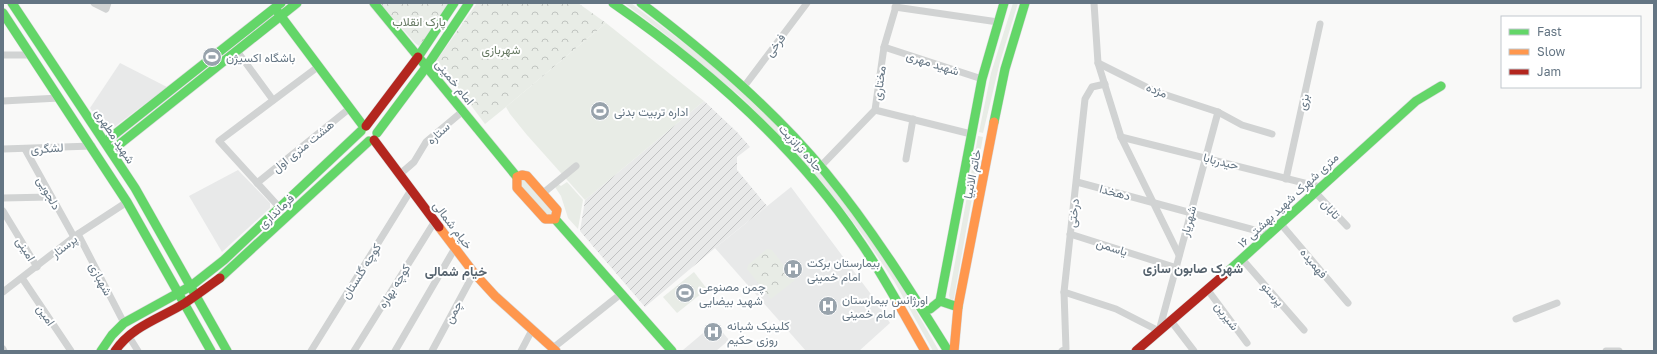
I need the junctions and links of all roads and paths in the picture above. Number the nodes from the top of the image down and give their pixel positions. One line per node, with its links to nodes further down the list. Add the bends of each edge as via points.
1 (12, 3): 45 (main road, شهید مطهری)
2 (94, 3): 16 (street)
3 (297, 3): 18 (main road)
4 (374, 3): 25 (main road, امام خمینی)
5 (454, 3): 25 (main road)
6 (460, 3): 25 (main road)
7 (469, 3): 25 (main road)
8 (613, 3): 121 (main road, جاده ترانزیت, via 695,64 763,124 825,193 884,277)
9 (641, 3): 31 (main road, جاده ترانزیت)
10 (807, 3): 31 (street, فرخی)
11 (1004, 3): 19 (main road, خاتم الانبیا)
12 (1025, 3): 99 (main road, خاتم الانبیا, via 1005,69)
13 (1094, 3): 26 (street)
14 (276, 5): 18 (main road); 45 (main road)
15 (896, 5): 19 (street); 21 (street, مختاری)
16 (107, 6)
17 (3, 13): 24 (main road, شهید مطهری)
18 (282, 16): 22 (main road); 27 (main road)
19 (998, 22): 28 (main road, خاتم الانبیا)
20 (1320, 24): 58 (street, بزی)
21 (884, 46): 28 (street, شهید مهری); 37 (street, مختاری)
22 (237, 52): 33 (street); 49 (main road)
23 (3, 55): 24 (street)
24 (30, 55): 32 (main road, شهید مطهری)
25 (422, 61): 36 (main road, امام خمینی); 40 (main road, فرمانداری); 44 (main road, فرمانداری)
26 (1098, 63): 29 (street); 38 (street, مژده, via 1154,91)
27 (319, 66): 33 (street); 35 (main road)
28 (982, 79): 41 (main road, خاتم الانبیا)
29 (1105, 84): 43 (street); 59 (street, درختی, via 1092,87 1085,99)
30 (1441, 86): 61 (main road, ۱۶ متری شهرک شهيد بهشتی, via 1416,101)
31 (744, 88): 54 (main road, جاده ترانزیت)
32 (59, 98): 34 (street); 46 (main road, شهید مطهری)
33 (273, 100): 60 (street, via 219,141)
34 (3, 101)
35 (350, 108): 40 (main road); 60 (street, هشت متری اول)
36 (463, 110): 56 (street, ستاره, via 426,142 414,162); 57 (main road, امام خمینی)
37 (875, 110): 39 (street); 54 (street, مختاری)
38 (1218, 112): 42 (street, مژده, via 1242,124); 50 (street, شهریار)
39 (913, 119): 41 (street); 51 (street)
40 (363, 128): 44 (main road, خیام شمالی, via 363,138); 44 (main road, via 373,126); 52 (main road, فرمانداری)
41 (971, 134): 94 (main road, خاتم الانبیا)
42 (1272, 134)
43 (1122, 136): 50 (street, حیدربابا); 67 (street)
44 (373, 138): 55 (main road, فرمانداری); 56 (main road, خیام شمالی)
45 (105, 142): 49 (main road, شهید مطهری)
46 (92, 146): 48 (street, لشگری); 66 (main road, شهید مطهری)
47 (3, 149): 48 (street, لشگری)
48 (25, 149): 64 (street, دلجویی)
49 (111, 151): 87 (main road, شهید مطهری)
50 (1206, 157): 58 (street, حیدربابا); 70 (street, شهریار)
51 (906, 159)
52 (328, 162): 55 (main road); 68 (main road, فرمانداری)
53 (576, 166): 63 (street)
54 (820, 167): 98 (main road, جاده ترانزیت, via 872,234)
55 (337, 171): 76 (main road, فرمانداری)
56 (400, 175): 62 (main road, خیام شمالی)
57 (517, 177): 63 (main road, via 527,176); 72 (main road, via 517,188 545,219)
58 (1286, 179): 61 (street, حیدربابا)
59 (1077, 182): 67 (street, دهخدا); 77 (street, درختی)
60 (257, 183): 68 (street)
61 (1317, 189): 74 (main road, ۱۶ متری شهرک شهيد بهشتی); 75 (street, تابان)
62 (411, 190): 73 (main road, خیام شمالی); 116 (street, کوچه گلستان)
63 (542, 194): 72 (main road, via 557,210)
64 (50, 197): 65 (street); 79 (street, دلجویی)
65 (3, 198)
66 (127, 202): 79 (street, پرستار); 91 (main road, شهید مطهری)
67 (1153, 202): 70 (street, دهخدا); 81 (street)
68 (280, 208): 71 (main road, فرمانداری)
69 (3, 211): 83 (street, امینی)
70 (1191, 212): 78 (street, دهخدا); 81 (street, شهریار)
71 (267, 219): 76 (main road); 87 (main road, فرمانداری, via 224,260)
72 (555, 219): 92 (main road)
73 (435, 221): 80 (main road, خیام شمالی); 117 (street, کوچه بهاره)
74 (1280, 223): 78 (main road, ۱۶ متری شهرک شهيد بهشتی); 95 (street, فهمیده)
75 (1347, 226)
76 (275, 228): 93 (main road, فرمانداری, via 227,273)
77 (1070, 234): 84 (street, یاسمن); 90 (street, درختی)
78 (1269, 234): 82 (main road, ۱۶ متری شهرک شهيد بهشتی)
79 (76, 236): 83 (street, پرستار); 102 (street, شهبازی)
80 (455, 248): 85 (main road, خیام شمالی); 118 (street)
81 (1179, 255): 84 (street, شهریار)
82 (1242, 259): 88 (main road, ۱۶ متری شهرک شهيد بهشتی); 104 (street, پرستو)
83 (37, 267): 86 (street, پرستار)
84 (1177, 268): 105 (street, شهریار)
85 (474, 273): 103 (main road, خیام شمالی); 119 (street, چمن)
86 (22, 278): 89 (street, پرستار); 110 (street, امین)
87 (191, 286): 91 (main road, فرمانداری); 93 (main road, شهید مطهری)
88 (1207, 289): 101 (main road, ۱۶ متری شهرک شهيد بهشتی); 107 (street, شیرین)
89 (3, 292)
90 (1064, 292): 105 (street, via 1116,309); 124 (street, درختی, via 1066,349)
91 (179, 293): 96 (main road, شهید مطهری); 102 (main road)
92 (622, 293): 108 (main road); 109 (street)
93 (196, 296): 96 (main road, فرمانداری); 115 (main road)
94 (940, 301): 98 (main road, via 930,309); 99 (main road)
95 (1348, 302)
96 (185, 303): 106 (main road); 114 (main road)
97 (1557, 303): 100 (street)
98 (921, 307): 122 (main road, جاده ترانزیت)
99 (958, 307): 123 (main road, خاتم الانبیا)
100 (1516, 319)
101 (1171, 321): 105 (main road, ۱۶ متری شهرک شهيد بهشتی); 126 (street)
102 (124, 323): 111 (main road)
103 (532, 330): 109 (main road, خیام شمالی); 120 (street)
104 (1304, 330)
105 (1159, 331): 125 (main road, ۱۶ متری شهرک شهيد بهشتی)
106 (128, 335): 112 (main road); 113 (street)
107 (1247, 343)
108 (667, 349)
109 (554, 350)
110 (70, 351)
111 (101, 351)
112 (115, 351)
113 (138, 351)
114 (211, 351)
115 (227, 351)
116 (311, 351)
117 (354, 351)
118 (395, 351)
119 (432, 351)
120 (521, 351)
121 (925, 351)
122 (948, 351)
123 (954, 351)
124 (1062, 351)
125 (1136, 351)
126 (1194, 351)
127 (1606, 351): 128 (street)
128 (1619, 351)

